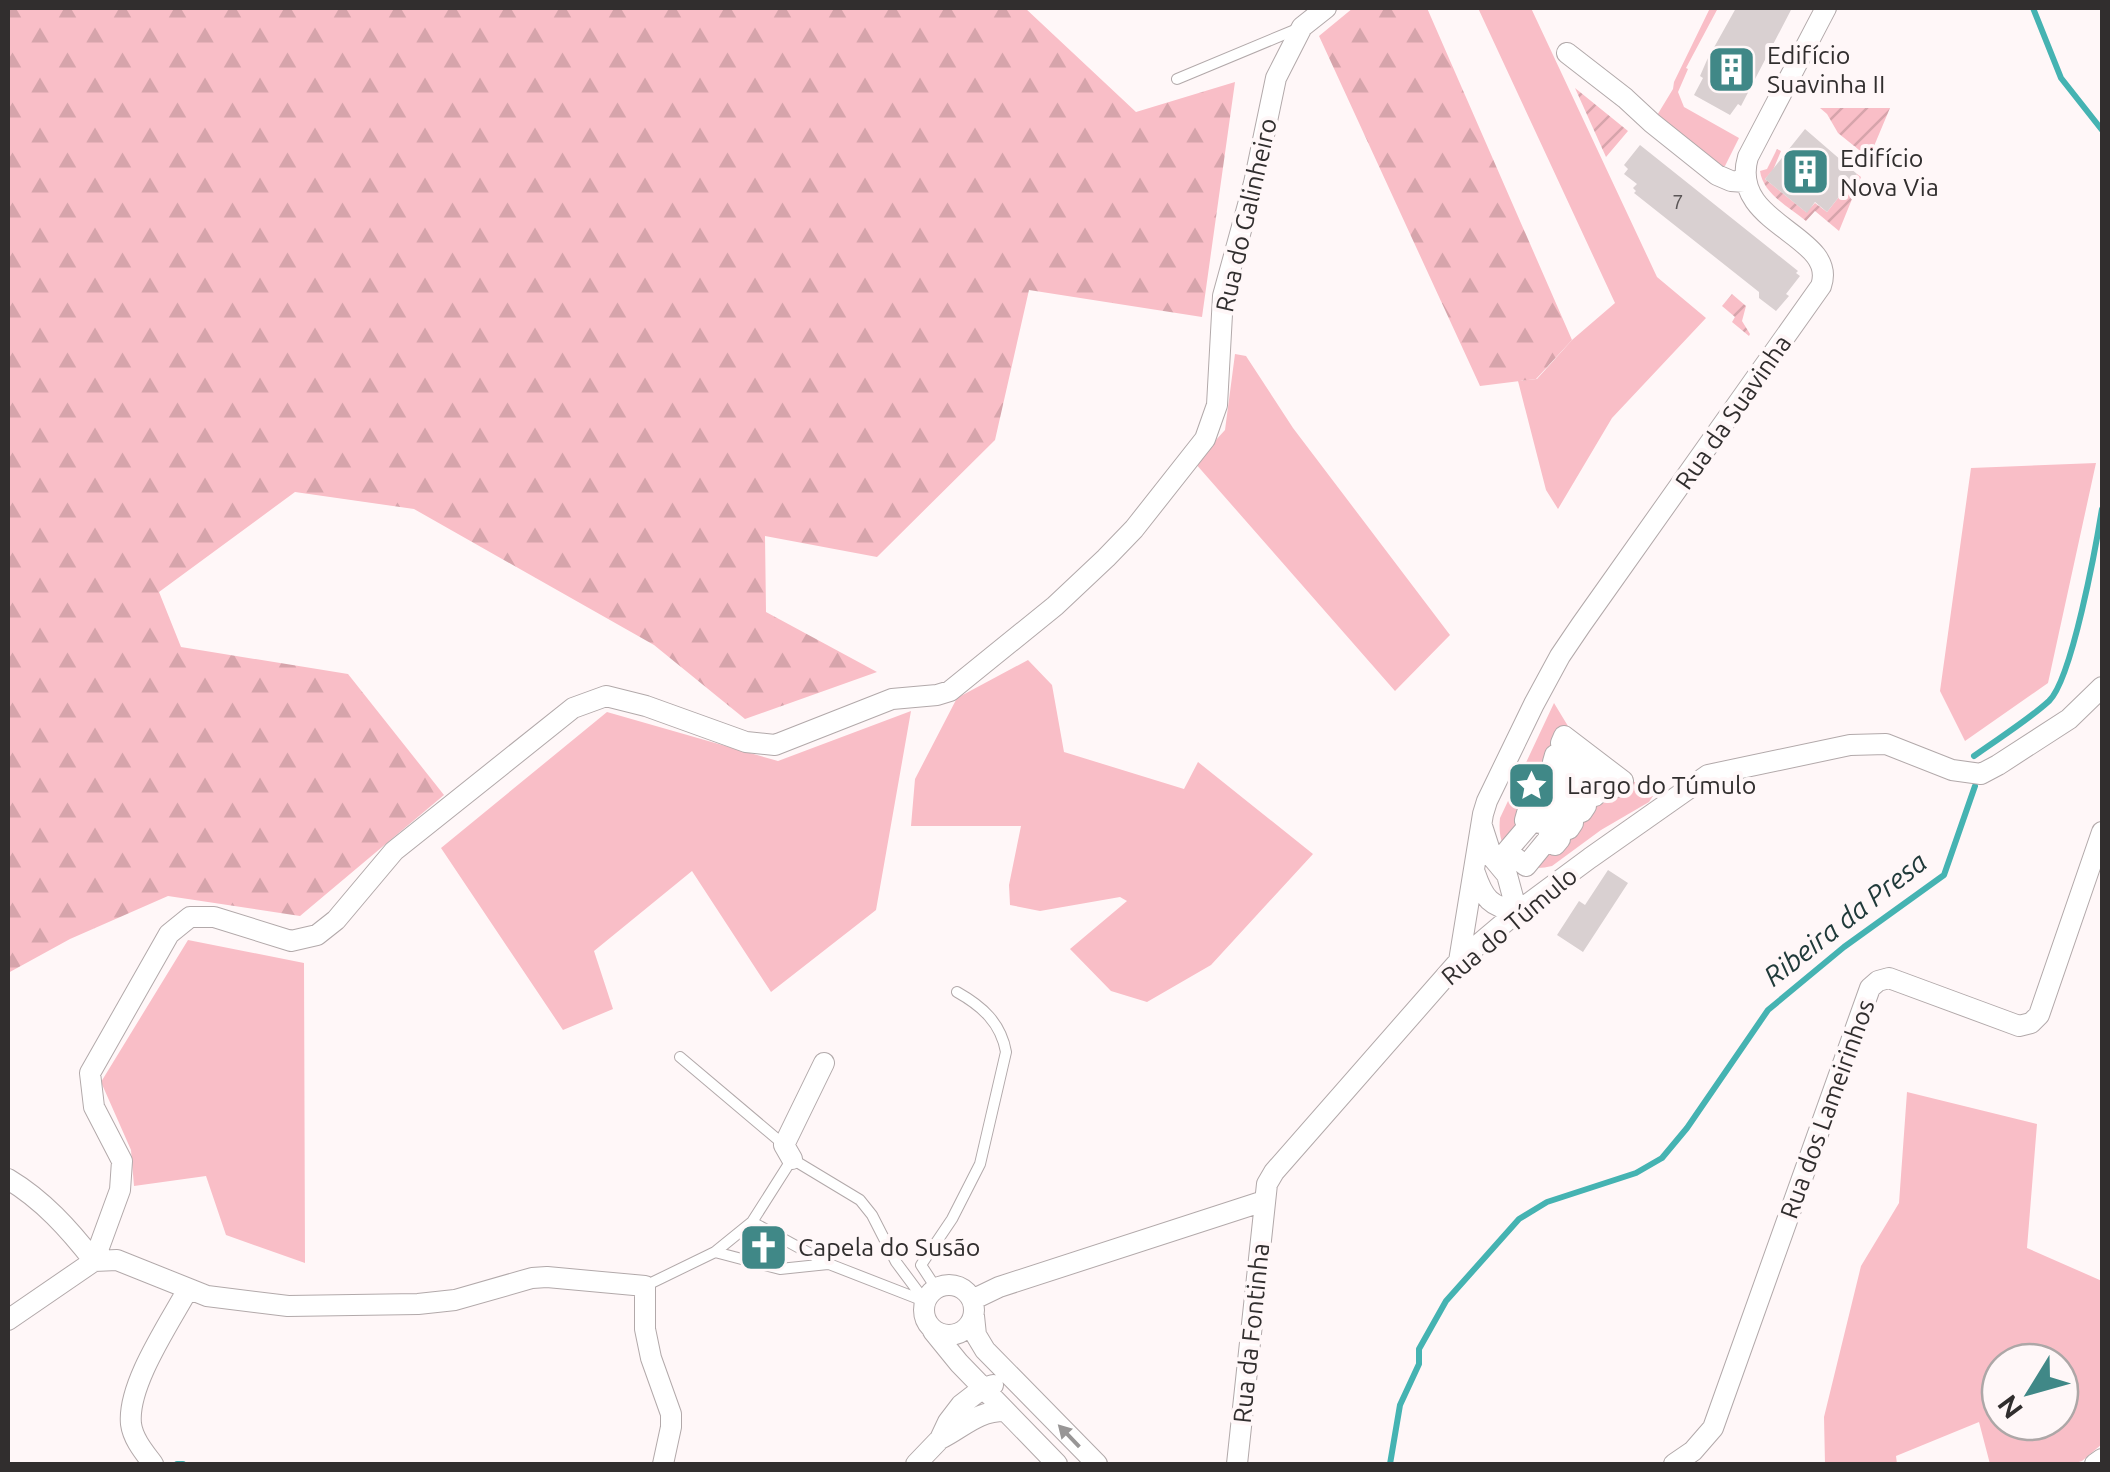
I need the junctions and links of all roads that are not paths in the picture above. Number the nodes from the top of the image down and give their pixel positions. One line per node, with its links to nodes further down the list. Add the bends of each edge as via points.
1 (1326, 8): 3 (street, Rua do Galinheiro)
2 (1826, 8): 6 (street, via 1748,157)
3 (1302, 27): 5 (lane); 24 (street, Rua do Galinheiro, via 1276,78 1222,296 1217,405 1204,439 1106,558 950,691 892,699 775,745 746,742 606,696 573,708 394,851 317,936 291,941 190,916 168,934 90,1073 94,1107 122,1161 120,1190)
4 (1567, 53): 6 (street, via 1717,176)
5 (1177, 78)
6 (1746, 182): 8 (street, Rua da Suavinha, via 1757,205 1816,256 1824,272 1821,286 1560,656)
7 (2102, 687): 13 (street, Rua do Túmulo, via 2069,719 1981,774 1886,744 1708,775)
8 (1482, 824): 11 (street, Rua da Suavinha); 12 (street, via 1492,856)
9 (2102, 832): 36 (street, Rua dos Lameirinhos, via 2031,1024 2019,1026 1890,978 1870,988)
10 (1507, 851): 10 (street, via 1530,824 1527,814 1540,823 1549,812 1534,801 1536,794 1552,806 1560,795 1543,782 1546,774 1565,789 1572,778 1553,762 1555,755 1576,772 1584,761 1561,743 1564,736 1623,781 1616,787 1598,773 1590,783 1599,791 1595,796 1584,787 1576,798 1586,806 1582,812 1570,803 1562,814 1573,823 1569,829 1556,819 1548,830 1560,839 1555,845 1548,839 1526,866)
11 (1474, 870): 14 (street, via 1493,905); 15 (street, Rua da Suavinha)
12 (1507, 875): 13 (street); 14 (street)
13 (1552, 886): 14 (street, Rua do Túmulo)
14 (1516, 912): 15 (street, Rua do Túmulo)
15 (1459, 961): 21 (street, Rua do Túmulo, via 1274,1172)
16 (958, 992): 28 (lane, via 996,1024 1006,1052 980,1164 921,1265)
17 (680, 1057): 19 (lane)
18 (824, 1064): 19 (street)
19 (788, 1152): 22 (lane); 28 (lane, via 860,1200 896,1262)
20 (8, 1179): 24 (street, via 67,1226)
21 (1264, 1201): 29 (street, via 999,1288); 43 (street, Rua da Fontinha)
22 (752, 1222): 23 (lane); 25 (lane)
23 (715, 1252): 25 (lane, via 780,1268); 26 (lane)
24 (94, 1261): 27 (street, via 117,1260); 30 (street)
25 (829, 1264): 28 (lane)
26 (644, 1286): 27 (street, via 548,1277 454,1300 288,1306); 39 (street, via 644,1329 672,1427)
27 (188, 1288): 38 (street, via 131,1403 131,1428)
28 (931, 1295): 29 (street, via 960,1288); 31 (street, via 924,1317)
29 (974, 1317): 31 (street, via 957,1334); 33 (street, via 975,1345 993,1372); 34 (street, via 985,1350)
30 (8, 1320)
31 (934, 1331): 32 (street)
32 (966, 1371): 33 (street); 35 (street)
33 (994, 1395): 34 (street, via 1007,1386 1024,1404); 35 (street); 35 (street, via 990,1411); 41 (street)
34 (1041, 1408): 42 (street, one-way to 34)
35 (969, 1410): 40 (street)
36 (1698, 1458): 44 (street)
37 (2102, 1459): 45 (street)
38 (153, 1464)
39 (663, 1464)
40 (916, 1464)
41 (1057, 1464)
42 (1096, 1464)
43 (1238, 1464)
44 (1674, 1464)
45 (2095, 1464)

